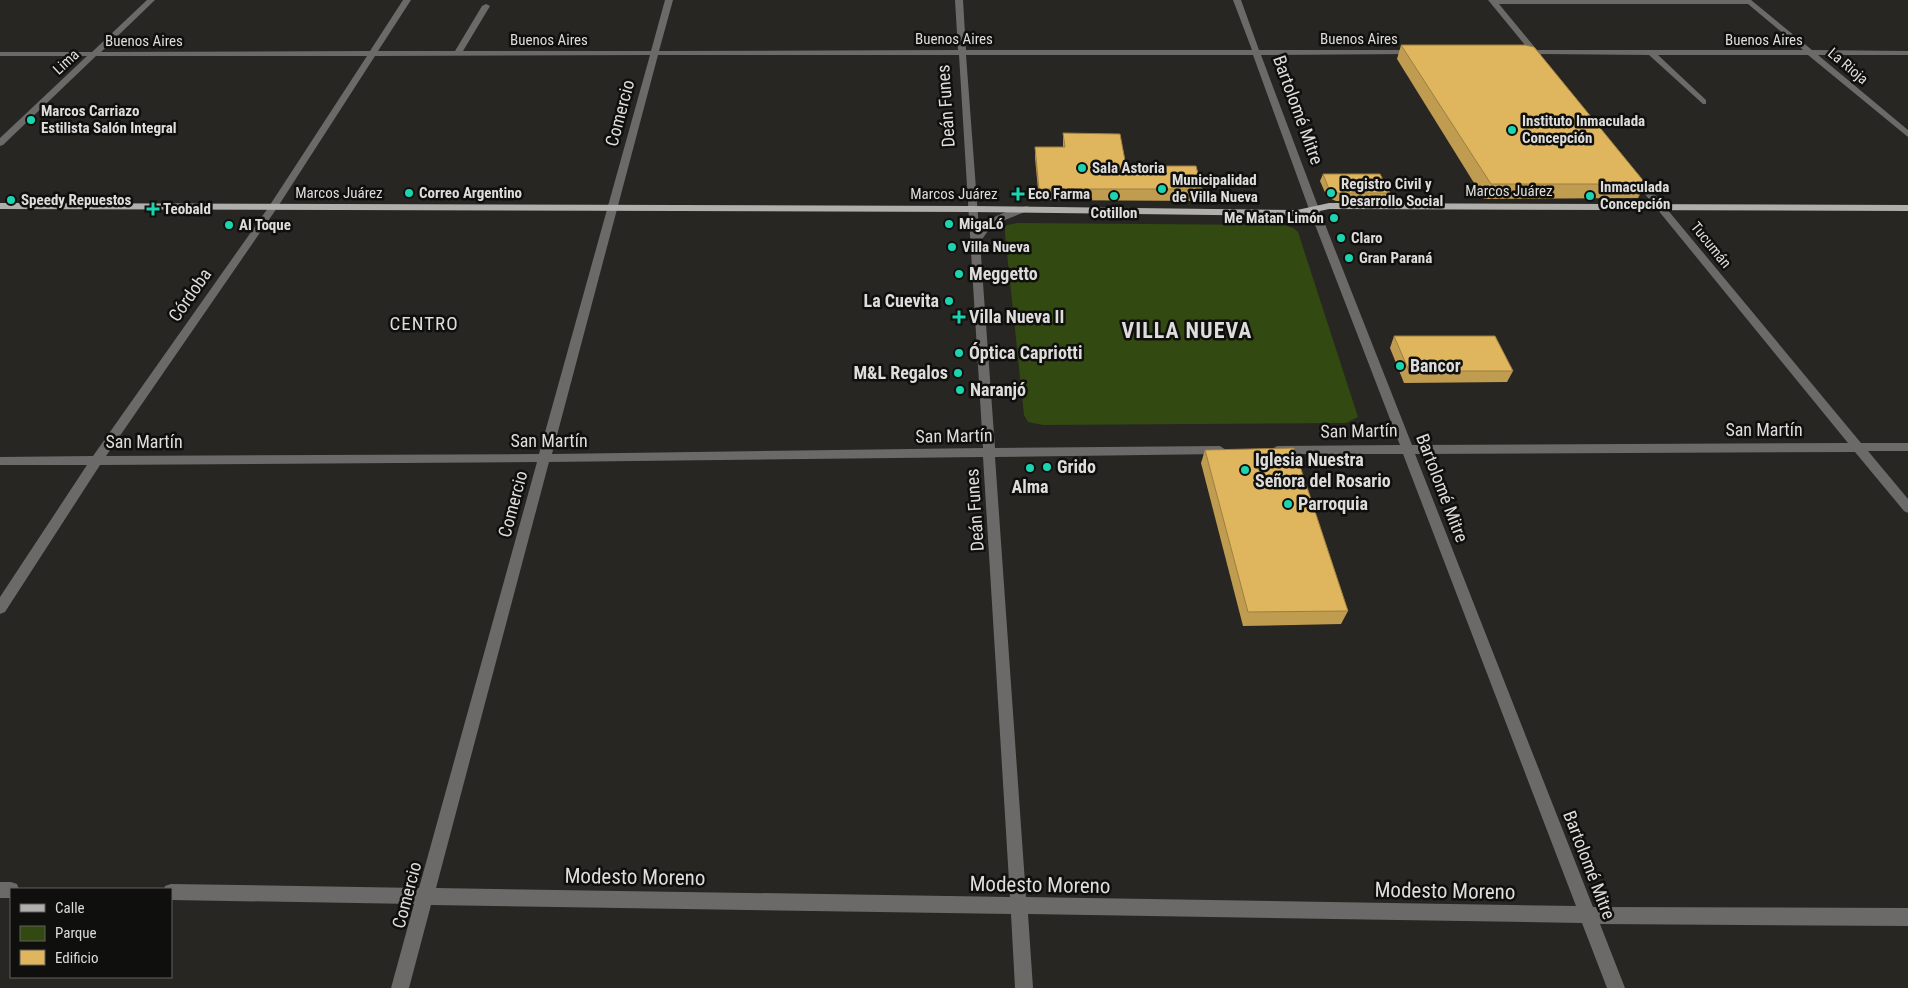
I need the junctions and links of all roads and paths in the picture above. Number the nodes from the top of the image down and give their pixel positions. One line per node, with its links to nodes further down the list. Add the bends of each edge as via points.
1 (152, 0): 21 (street, Lima)
2 (407, 0): 18 (street, Córdoba)
3 (669, 0): 14 (street, Comercio)
4 (958, 0): 9 (street, Deán Funes)
5 (1237, 0): 10 (street, Bartolomé Mitre)
6 (1493, 1): 7 (street); 13 (street)
7 (1748, 1): 20 (street, La Rioja)
8 (486, 6): 19 (street)
9 (961, 52): 10 (street, Buenos Aires); 14 (street, Buenos Aires); 31 (street, Deán Funes)
10 (1258, 52): 11 (street, Buenos Aires); 34 (street, Bartolomé Mitre)
11 (1426, 52)
12 (1515, 52): 13 (street, Buenos Aires)
13 (1535, 52): 15 (street, Buenos Aires); 22 (street)
14 (654, 53): 19 (street, Buenos Aires); 29 (street, Comercio)
15 (1652, 53): 20 (street, Buenos Aires); 23 (street)
16 (1908, 53): 20 (street, Buenos Aires)
17 (0, 54): 21 (street, Buenos Aires)
18 (374, 54): 19 (street, Buenos Aires); 21 (street, Buenos Aires); 30 (street, Córdoba)
19 (457, 54)
20 (1812, 54): 24 (street, La Rioja)
21 (94, 55): 25 (street, Lima)
22 (1548, 68)
23 (1703, 102)
24 (1908, 134)
25 (0, 143)
26 (1628, 167): 28 (street, Tucumán)
27 (0, 206): 30 (main road, Marcos Juárez)
28 (1659, 206): 32 (main road, Marcos Juárez); 34 (main road, Marcos Juárez, via 1329,206); 38 (street, Tucumán)
29 (613, 207): 30 (main road, Marcos Juárez); 31 (main road, Marcos Juárez); 42 (street, Comercio)
30 (272, 208): 43 (street, Córdoba)
31 (972, 208): 33 (main road, Marcos Juárez); 35 (street, Deán Funes)
32 (1908, 208)
33 (1030, 209): 34 (main road, Marcos Juárez, via 1297,213); 35 (street, via 997,218 984,228)
34 (1314, 209): 37 (street, Bartolomé Mitre)
35 (975, 242): 41 (street, Deán Funes)
36 (1908, 447): 38 (street, San Martín)
37 (1406, 448): 38 (street, San Martín); 40 (street, San Martín); 50 (street, Bartolomé Mitre)
38 (1858, 448): 45 (street, Tucumán)
39 (1228, 450): 41 (street, San Martín)
40 (1267, 450)
41 (990, 453): 42 (street, San Martín); 49 (street, Deán Funes)
42 (544, 458): 43 (street, San Martín); 48 (street, Comercio)
43 (97, 460): 44 (street, San Martín); 46 (street, Córdoba)
44 (0, 461)
45 (1908, 508)
46 (0, 608)
47 (172, 892): 48 (street, Modesto Moreno)
48 (425, 896): 49 (street, Modesto Moreno); 52 (street, Comercio)
49 (1019, 907): 50 (street, Modesto Moreno); 53 (street, Deán Funes)
50 (1588, 916): 51 (street, Modesto Moreno); 54 (street, Bartolomé Mitre)
51 (1908, 917)
52 (400, 988)
53 (1024, 988)
54 (1616, 988)

